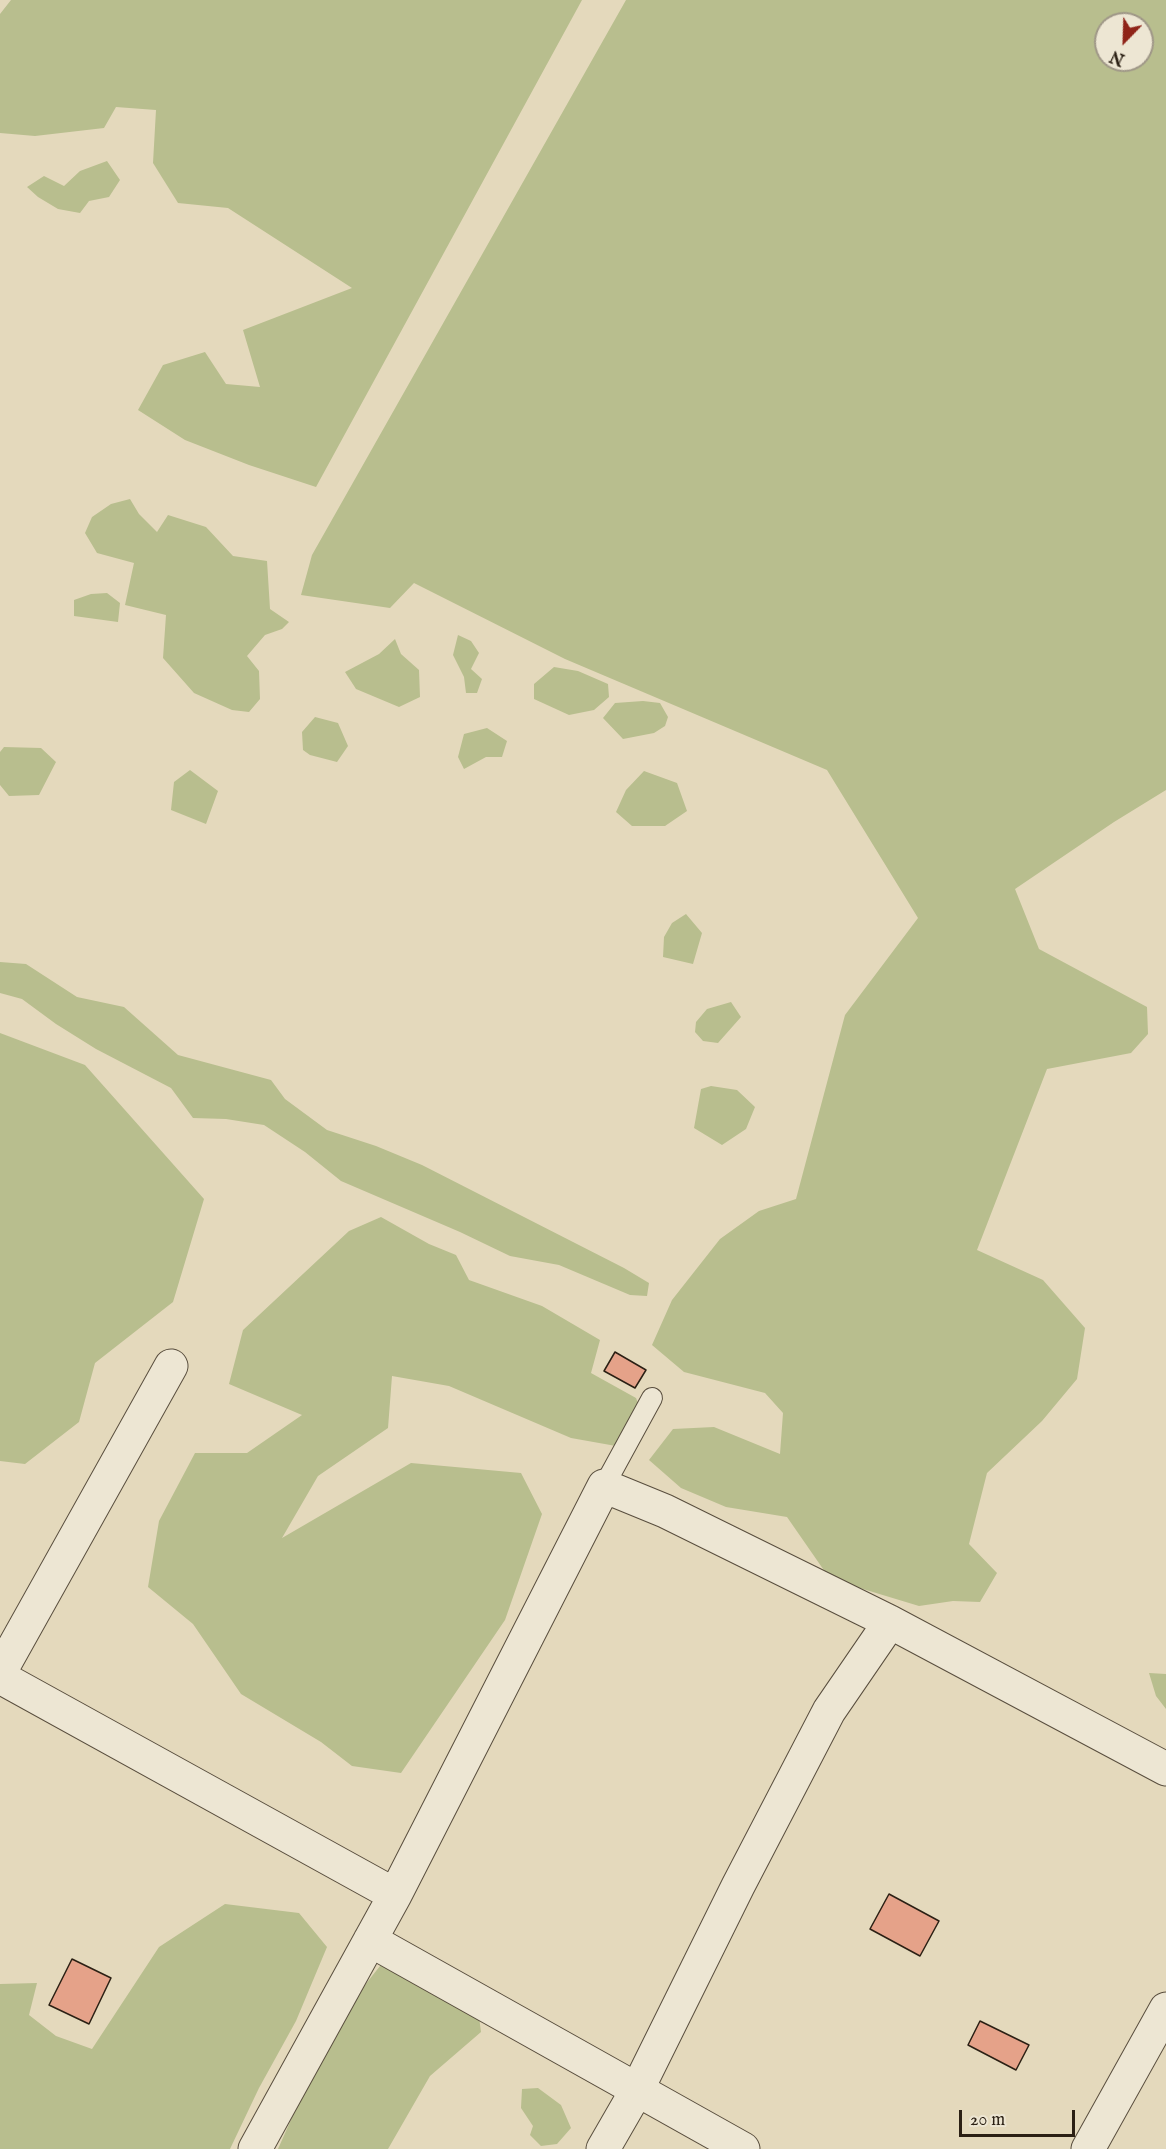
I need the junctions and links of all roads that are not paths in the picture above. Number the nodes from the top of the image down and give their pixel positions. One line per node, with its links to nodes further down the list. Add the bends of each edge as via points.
1 (171, 1366): 5 (street)
2 (652, 1398): 3 (lane)
3 (604, 1486): 4 (street, via 664,1511); 8 (street)
4 (890, 1622): 7 (street); 11 (street, via 829,1711)
5 (0, 1672)
6 (0, 1677): 8 (street)
7 (1166, 1769)
8 (395, 1895): 9 (street)
9 (370, 1940): 11 (street); 12 (street)
10 (1166, 2009): 15 (street)
11 (637, 2090): 13 (street); 14 (street)
12 (255, 2149)
13 (603, 2149)
14 (743, 2149)
15 (1088, 2149)

